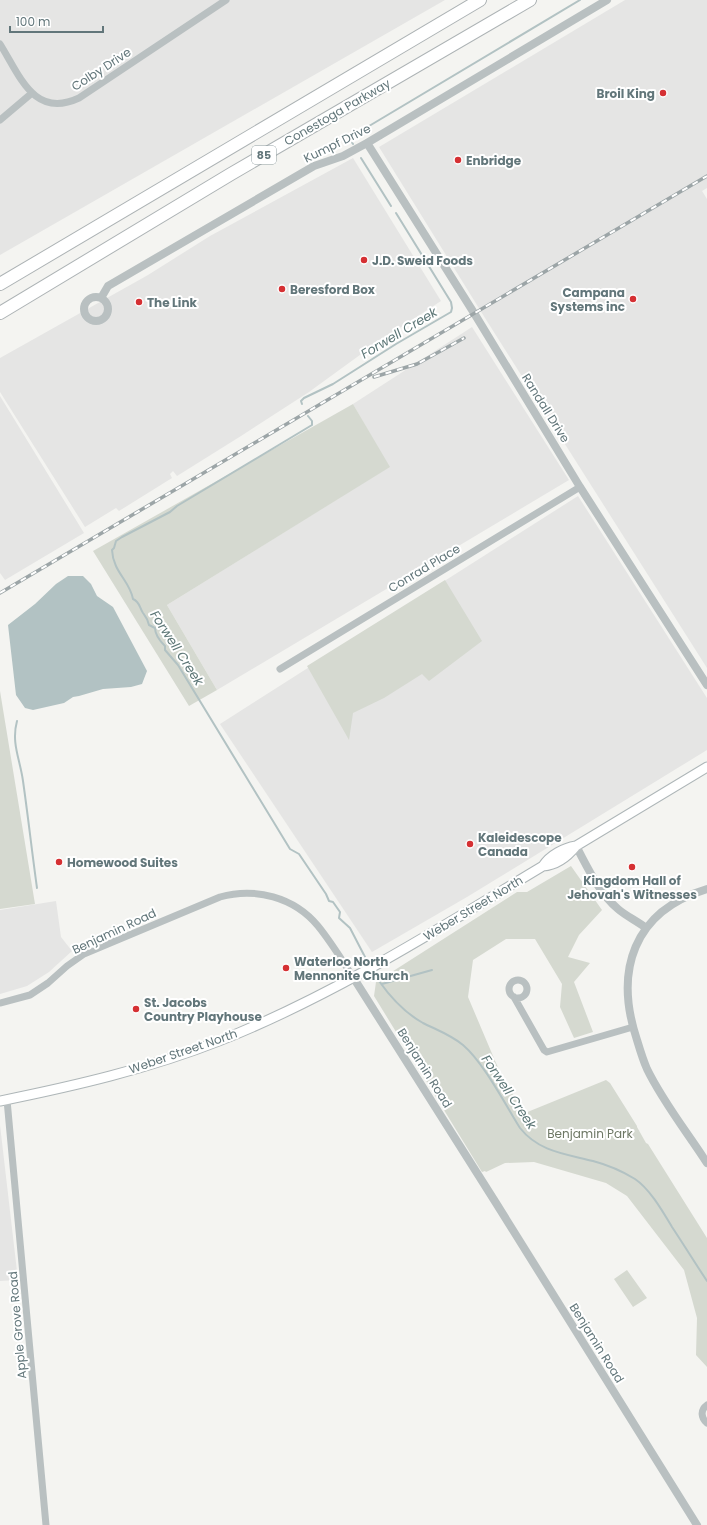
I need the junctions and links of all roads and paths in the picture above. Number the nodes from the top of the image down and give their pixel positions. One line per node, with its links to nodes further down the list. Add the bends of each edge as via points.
1 (226, 0): 6 (street, Colby Drive, via 79,98 61,104 49,103)
2 (480, 0): 9 (highway, Conestoga Parkway / 85)
3 (530, 0): 13 (highway, Conestoga Parkway / 85, via 231,174)
4 (607, 0): 8 (street, Kumpf Drive)
5 (0, 44): 6 (street, Colby Drive)
6 (32, 93): 7 (street)
7 (0, 120)
8 (367, 143): 12 (street, Kumpf Drive, via 343,156 314,166 108,286); 14 (street, Randall Drive)
9 (72, 241): 10 (highway); 11 (highway, Conestoga Parkway / 85)
10 (0, 274)
11 (0, 284)
12 (101, 298)
13 (0, 313)
14 (580, 487): 15 (street, Conrad Place); 16 (street, Randall Drive)
15 (280, 669)
16 (707, 685)
17 (707, 767): 18 (main road, Weber Street North)
18 (576, 846): 20 (street, via 611,903); 21 (main road, Weber Street North, via 560,852 543,866)
19 (707, 889): 20 (street, via 674,902)
20 (646, 928): 24 (street, via 637,945 628,974 628,1001)
21 (353, 978): 23 (street, Benjamin Road, via 318,926 300,910 266,895 237,893 220,897 84,954 48,984 30,995); 25 (main road, Weber Street North, via 218,1041 157,1062 72,1086); 30 (street, Benjamin Road)
22 (514, 997): 24 (street, via 547,1052)
23 (0, 1003)
24 (633, 1027): 26 (street, via 646,1067)
25 (4, 1100): 29 (street, Apple Grove Road)
26 (707, 1163)
27 (707, 1405): 28 (street, via 702,1410 702,1416)
28 (707, 1423)
29 (46, 1525)
30 (697, 1525)

